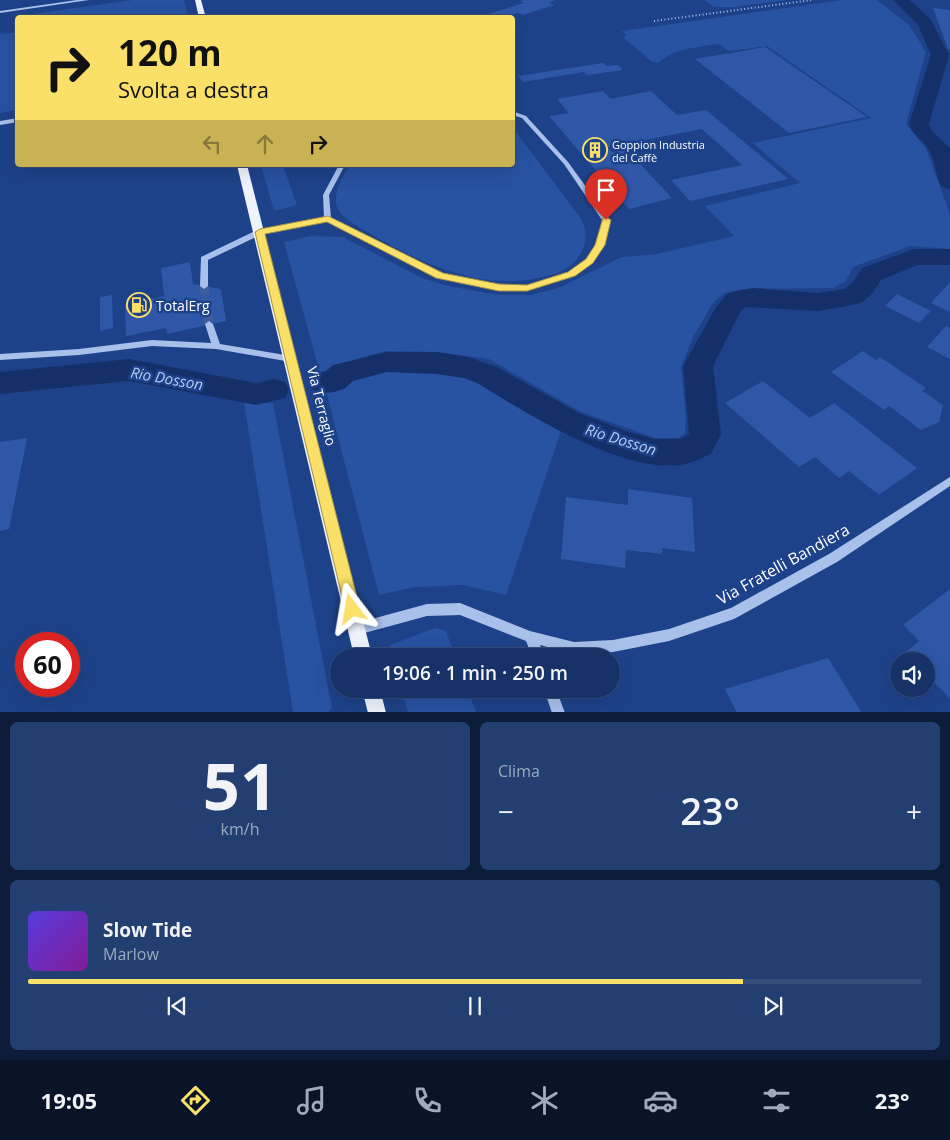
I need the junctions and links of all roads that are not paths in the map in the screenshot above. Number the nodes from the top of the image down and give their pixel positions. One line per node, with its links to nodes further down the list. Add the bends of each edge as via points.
1 (87, 0): 3 (street)
2 (198, 0): 4 (main road)
3 (0, 12)
4 (202, 15)
5 (515, 114): 10 (street, via 524,117 566,163 606,220 600,245 589,261 572,274 527,288 471,284 440,276)
6 (15, 120): 7 (street)
7 (0, 123)
8 (243, 167): 11 (main road, Via Terraglio)
9 (341, 167): 10 (street, via 326,196)
10 (328, 219): 11 (street)
11 (260, 232): 12 (street, via 204,258); 16 (main road, Via Terraglio)
12 (204, 286)
13 (209, 324): 14 (street)
14 (216, 346): 15 (street, via 152,343); 16 (street)
15 (0, 357)
16 (291, 359): 18 (main road, Via Terraglio)
17 (950, 481): 19 (street, Via Fratelli Bandiera, via 833,558 734,613 669,635 613,646 574,648)
18 (357, 629): 19 (street, Via Fratelli Bandiera, via 427,610 460,609); 20 (main road, Via Terraglio)
19 (530, 636): 21 (street)
20 (361, 648)
21 (535, 648)
22 (373, 698): 24 (main road)
23 (554, 698): 25 (street)
24 (377, 712)
25 (559, 712)

